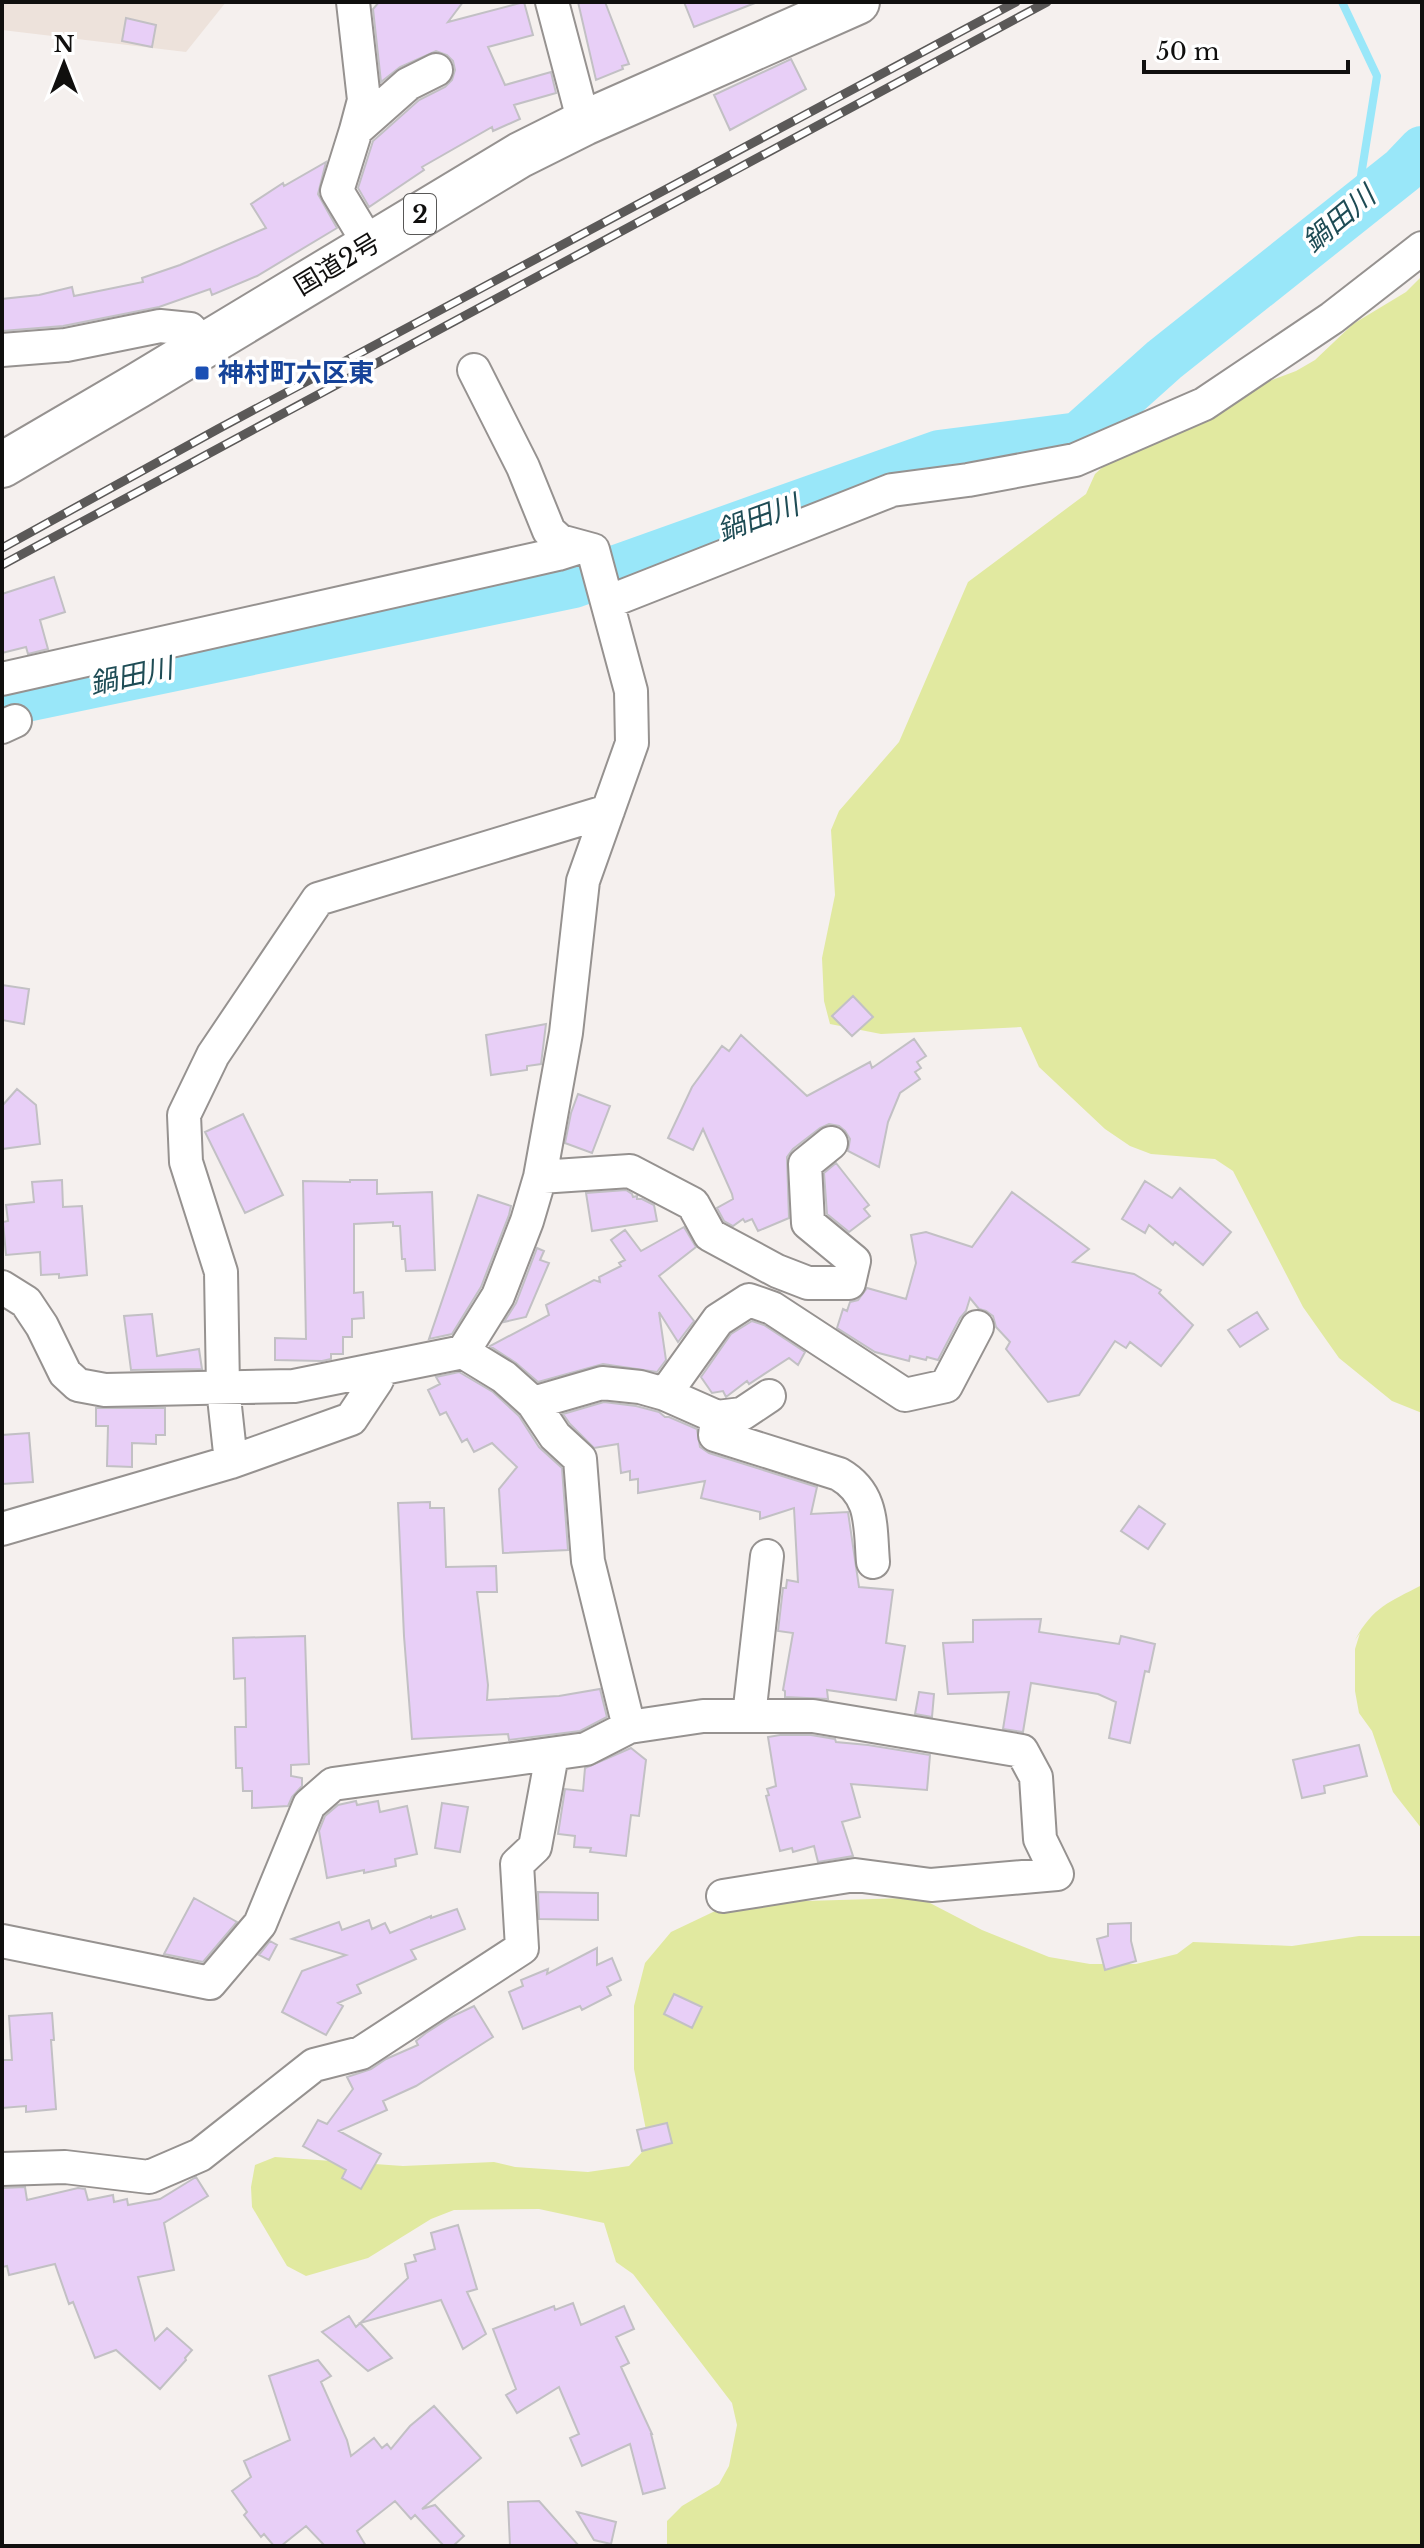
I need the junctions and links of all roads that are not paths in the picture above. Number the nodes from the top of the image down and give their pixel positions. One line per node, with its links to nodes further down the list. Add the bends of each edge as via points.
1 (353, 2): 6 (street, via 364,100)
2 (552, 2): 5 (street)
3 (857, 2): 5 (highway, 国道2号 / 2)
4 (436, 70): 6 (street, via 408,84)
5 (584, 123): 7 (highway, 国道2号 / 2)
6 (356, 130): 7 (street, via 337,191)
7 (369, 244): 9 (highway, 国道2号 / 2)
8 (1422, 248): 14 (street, via 1332,318 1204,404 1075,460 892,490)
9 (205, 345): 10 (street, via 190,329 160,326 66,345); 12 (highway, 国道2号 / 2)
10 (2, 350)
11 (474, 370): 13 (street, via 549,531 560,541)
12 (2, 465)
13 (586, 549): 14 (street); 15 (street)
14 (606, 598): 16 (street, via 631,691 632,743)
15 (2, 679)
16 (608, 811): 18 (street, via 583,881 566,1033); 25 (street, via 318,899 213,1055 184,1115 186,1162 221,1272)
17 (831, 1143): 19 (street, via 805,1164 808,1223 854,1261 849,1283 808,1283)
18 (540, 1177): 19 (street, via 630,1171 693,1204 710,1235); 23 (street, via 498,1296)
19 (777, 1271): 21 (street)
20 (2, 1287): 25 (street, via 26,1302 65,1373 78,1385 105,1390)
21 (749, 1300): 22 (street, via 772,1308 905,1395 946,1386); 26 (street, via 718,1320)
22 (977, 1327)
23 (463, 1352): 24 (street); 28 (street)
24 (373, 1370): 25 (street, via 294,1386); 30 (street, via 377,1380 351,1419)
25 (223, 1388): 30 (street)
26 (665, 1394): 28 (street, via 602,1383); 29 (street)
27 (769, 1396): 29 (street, via 742,1414)
28 (533, 1403): 35 (street, via 555,1436 580,1459 588,1561)
29 (717, 1417): 33 (street, via 715,1435 854,1482 869,1509)
30 (231, 1462): 31 (street)
31 (2, 1529)
32 (767, 1556): 34 (street)
33 (873, 1562)
34 (749, 1716): 35 (street, via 703,1716); 37 (street, via 813,1716 1022,1751 1036,1777 1040,1839 1057,1874 931,1885 855,1875)
35 (629, 1727): 36 (street, via 586,1749)
36 (552, 1755): 38 (street, via 333,1784 309,1805 260,1924 210,1983); 39 (street, via 535,1847 517,1864 522,1948 361,2053 314,2065 200,2155 149,2177 65,2167)
37 (723, 1896)
38 (2, 1941)
39 (2, 2169)

